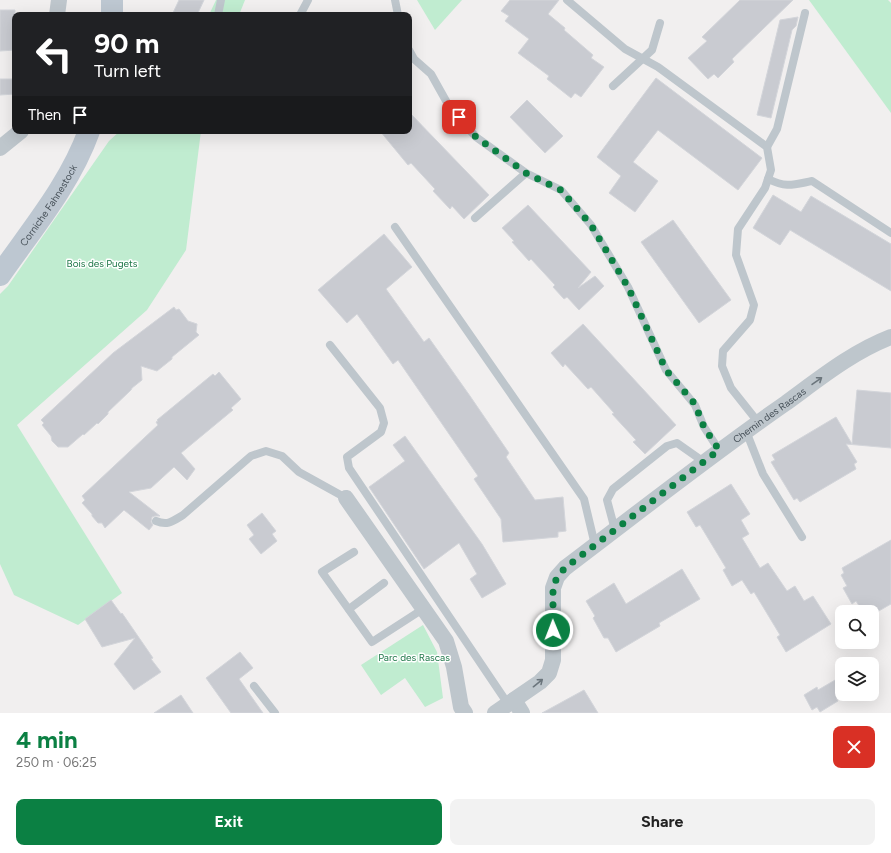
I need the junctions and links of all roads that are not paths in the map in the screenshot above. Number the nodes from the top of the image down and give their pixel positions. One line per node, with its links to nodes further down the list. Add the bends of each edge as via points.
1 (59, 0): 7 (street)
2 (112, 0): 8 (main road)
3 (221, 0): 9 (lane)
4 (308, 0): 10 (lane)
5 (395, 0): 11 (lane)
6 (567, 0): 15 (lane, via 626,49)
7 (57, 12)
8 (112, 12)
9 (219, 12)
10 (302, 12)
11 (397, 12)
12 (805, 13): 19 (lane, via 777,129)
13 (660, 24): 15 (lane, via 652,50)
14 (412, 55): 21 (lane, via 431,74 450,108 476,137)
15 (643, 58): 16 (lane); 19 (lane)
16 (613, 86)
17 (17, 134): 20 (street)
18 (88, 134): 26 (main road, Corniche Fahnestock, via 66,179)
19 (767, 147): 22 (lane, via 771,170)
20 (0, 148)
21 (526, 173): 23 (lane); 30 (lane, via 561,190 591,225 628,287 666,370 695,404 704,427)
22 (768, 179): 25 (lane, via 781,185 812,181); 29 (lane, via 765,188 738,229 736,254 754,305 750,320 723,350 722,366 730,388)
23 (475, 218)
24 (395, 227): 36 (lane, via 584,499)
25 (891, 233)
26 (0, 275)
27 (891, 337): 29 (street, Chemin des Rascas, one-way to 27, via 852,357)
28 (330, 345): 42 (lane, via 380,408 384,423 381,432 348,457 349,468)
29 (752, 426): 30 (street, Chemin des Rascas); 35 (lane, via 763,474)
30 (719, 450): 31 (street, Chemin des Rascas)
31 (704, 462): 34 (street, Chemin des Rascas); 34 (lane, via 677,443 667,446 613,489 607,500)
32 (346, 498): 33 (lane, via 299,472 282,456 266,451 251,456 183,515 163,524); 39 (street)
33 (156, 521)
34 (615, 530): 36 (street, Chemin des Rascas)
35 (802, 537)
36 (595, 545): 42 (street, Chemin des Rascas, one-way to 36, via 549,673 554,660 553,588 557,577)
37 (354, 552): 40 (lane, via 322,572)
38 (384, 583): 40 (lane)
39 (423, 608): 40 (lane, via 372,642); 44 (street, via 446,641 454,666 461,707)
40 (349, 609)
41 (254, 686): 43 (lane)
42 (515, 706): 45 (street, Chemin des Rascas)
43 (274, 713)
44 (465, 713)
45 (495, 713)

